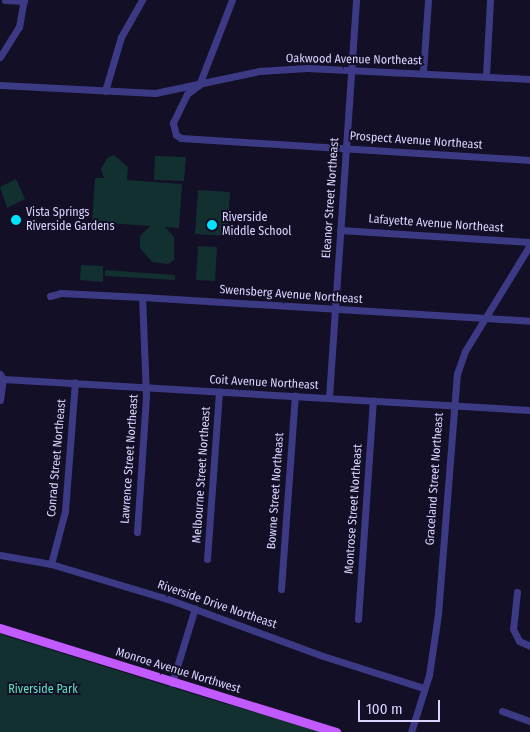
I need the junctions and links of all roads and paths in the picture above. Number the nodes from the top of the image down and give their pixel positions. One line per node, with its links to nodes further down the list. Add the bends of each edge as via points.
1 (5, 0): 7 (street)
2 (142, 0): 15 (street, via 121,37)
3 (232, 0): 14 (street)
4 (356, 0): 9 (street, Eleanor Street Northeast)
5 (428, 0): 10 (street)
6 (490, 0): 11 (street)
7 (24, 1): 8 (street, via 19,27)
8 (0, 57)
9 (352, 70): 10 (street, Oakwood Avenue Northeast); 14 (street, Oakwood Avenue Northeast, via 259,71); 16 (street, Eleanor Street Northeast)
10 (423, 72): 11 (street, Oakwood Avenue Northeast)
11 (486, 76): 12 (street, Oakwood Avenue Northeast)
12 (530, 79)
13 (0, 85): 15 (street, Oakwood Avenue Northeast)
14 (199, 85): 15 (street, Oakwood Avenue Northeast, via 155,93); 16 (street, Prospect Avenue Northeast, via 187,94 173,123 180,138)
15 (105, 92)
16 (346, 148): 17 (street, Prospect Avenue Northeast); 18 (street, Eleanor Street Northeast)
17 (530, 160)
18 (340, 230): 19 (street, Lafayette Avenue Northeast); 22 (street, Eleanor Street Northeast)
19 (530, 243): 23 (street, Graceland Street Northeast)
20 (50, 296): 21 (street, Swensberg Avenue Northeast, via 61,293)
21 (142, 297): 22 (street, Swensberg Avenue Northeast); 27 (street, Lawrence Street Northeast)
22 (335, 309): 23 (street, Swensberg Avenue Northeast); 30 (street, Eleanor Street Northeast)
23 (485, 318): 24 (street, Swensberg Avenue Northeast); 33 (street, Graceland Street Northeast, via 462,359)
24 (530, 321)
25 (2, 377): 26 (street, Coit Avenue Northeast); 31 (street)
26 (75, 382): 27 (street, Coit Avenue Northeast); 38 (street, Conrad Street Northeast, via 66,511)
27 (146, 387): 28 (street, Coit Avenue Northeast); 35 (street, Lawrence Street Northeast)
28 (219, 391): 29 (street, Coit Avenue Northeast); 37 (street, Melbourne Street Northeast)
29 (294, 396): 30 (street, Coit Avenue Northeast); 39 (street, Bowne Street Northeast)
30 (330, 397): 32 (street, Coit Avenue Northeast)
31 (0, 400)
32 (373, 401): 33 (street, Coit Avenue Northeast); 42 (street, Montrose Street Northeast)
33 (452, 405): 34 (street, Coit Avenue Northeast); 48 (street, Graceland Street Northeast, via 438,614)
34 (530, 410)
35 (137, 532)
36 (0, 555): 38 (street, Riverside Drive Northeast)
37 (207, 559)
38 (51, 564): 41 (street, Riverside Drive Northeast)
39 (281, 589)
40 (517, 592): 46 (street, via 513,629 519,640)
41 (195, 608): 47 (street); 48 (street, Riverside Drive Northeast, via 322,656)
42 (358, 619)
43 (0, 628): 45 (main road, Monroe Avenue Northwest)
44 (0, 634): 45 (main road, Monroe Avenue Northwest)
45 (13, 634): 47 (main road, Monroe Avenue Northwest)
46 (530, 646)
47 (172, 683): 51 (main road, Monroe Avenue Northwest)
48 (424, 688): 52 (street, Graceland Street Northeast)
49 (502, 712): 50 (street)
50 (530, 721)
51 (336, 732)
52 (411, 732)

